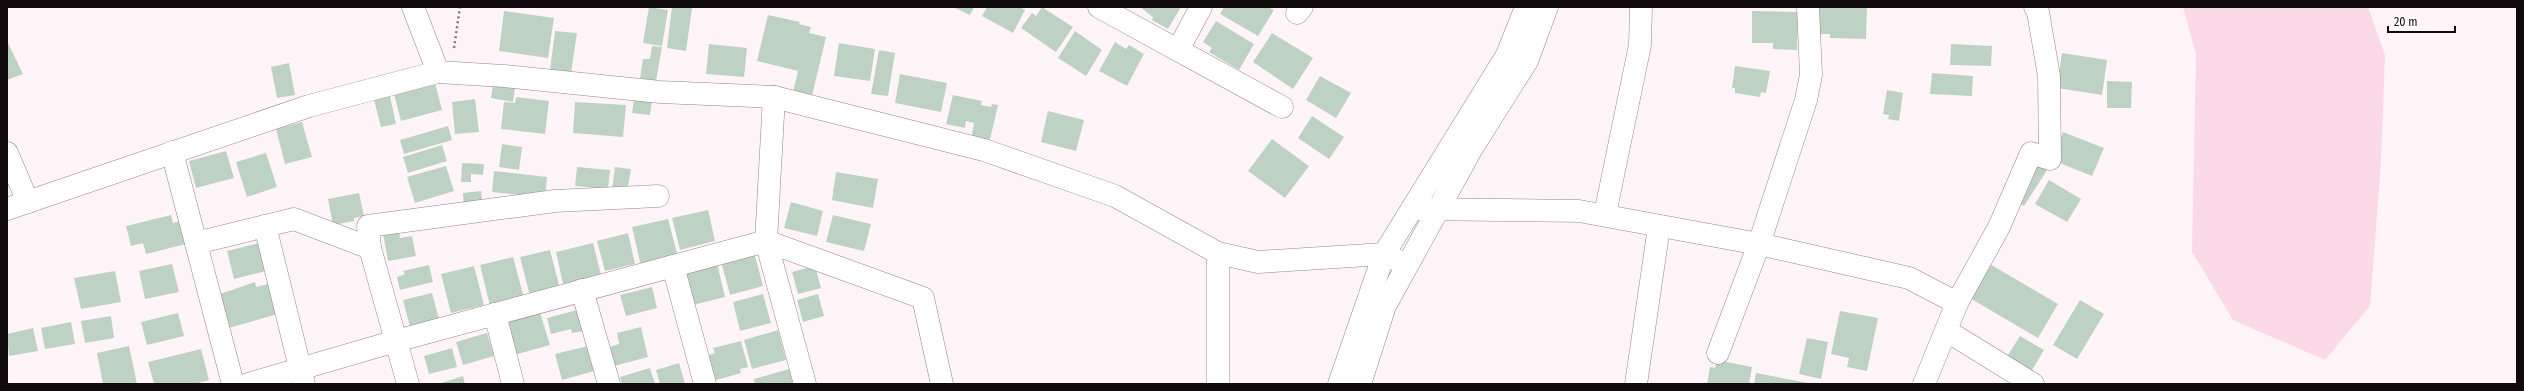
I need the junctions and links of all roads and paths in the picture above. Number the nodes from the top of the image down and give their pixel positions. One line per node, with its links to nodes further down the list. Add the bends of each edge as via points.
1 (413, 7): 11 (street)
2 (460, 7): 11 (path)
3 (1099, 7): 10 (street)
4 (1201, 7): 10 (street)
5 (1526, 7): 19 (street, via 1507,55)
6 (1547, 7): 20 (street, via 1527,61)
7 (1641, 7): 21 (street, via 1640,45)
8 (1808, 7): 26 (street, via 1811,75 1806,100)
9 (2035, 7): 33 (street, via 2049,76 2050,159 2031,153 1999,227)
10 (1178, 50): 13 (street)
11 (445, 72): 12 (street, via 660,92); 14 (street, via 309,106)
12 (774, 97): 24 (street); 28 (street, via 984,150 1115,196)
13 (1282, 107)
14 (172, 152): 17 (street); 25 (street)
15 (7, 153): 17 (street)
16 (658, 196): 27 (street, via 555,201 368,226)
17 (28, 202): 18 (street)
18 (7, 209)
19 (1412, 210): 20 (street); 29 (street)
20 (1436, 210): 21 (street, via 1579,211); 30 (street)
21 (1605, 214): 23 (street)
22 (265, 226): 25 (street); 27 (street, via 294,219); 38 (street)
23 (1658, 227): 26 (street); 50 (street)
24 (766, 241): 31 (street); 45 (street); 46 (street, via 924,298)
25 (196, 242): 39 (street)
26 (1759, 244): 33 (street, via 1909,278); 37 (street)
27 (370, 248): 36 (street)
28 (1218, 253): 29 (street, via 1258,262); 47 (street)
29 (1384, 254): 30 (street); 48 (street)
30 (1407, 265): 49 (street, via 1385,306)
31 (673, 266): 32 (street); 44 (street)
32 (582, 290): 34 (street); 43 (street)
33 (1957, 303): 35 (street)
34 (495, 314): 36 (street); 42 (street)
35 (1947, 331): 51 (street); 52 (street)
36 (396, 341): 38 (street); 41 (street)
37 (1718, 353)
38 (302, 377): 40 (street)
39 (233, 384)
40 (248, 384)
41 (408, 384)
42 (513, 384)
43 (610, 384)
44 (705, 384)
45 (805, 384)
46 (942, 384)
47 (1218, 384)
48 (1339, 384)
49 (1360, 384)
50 (1636, 384)
51 (1924, 384)
52 (2033, 384)

